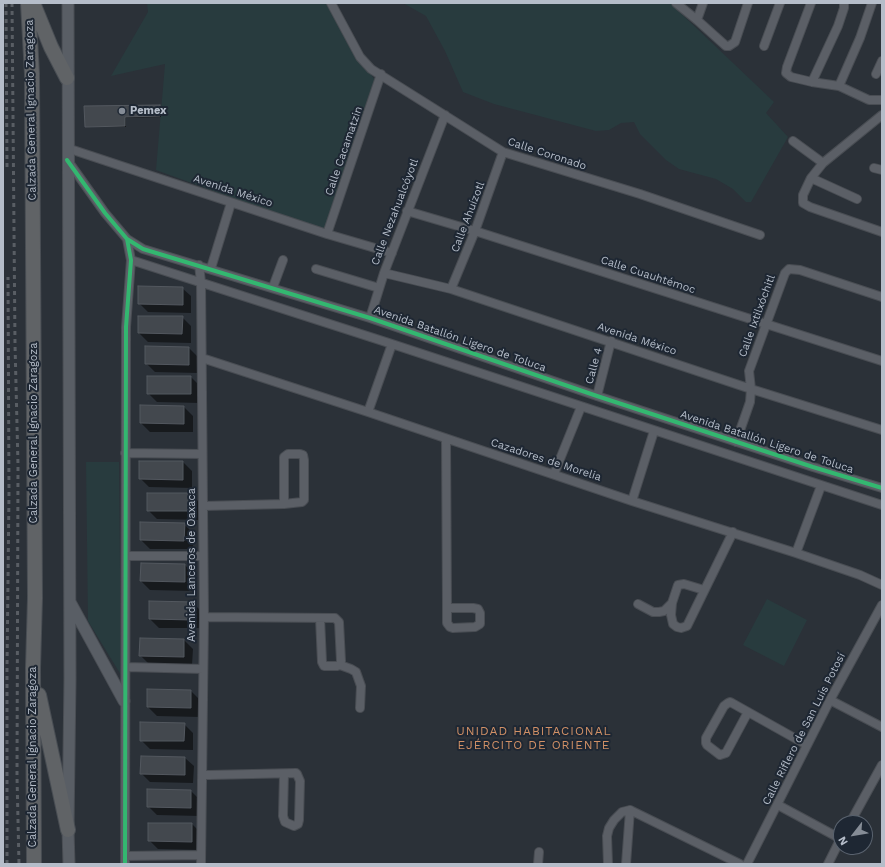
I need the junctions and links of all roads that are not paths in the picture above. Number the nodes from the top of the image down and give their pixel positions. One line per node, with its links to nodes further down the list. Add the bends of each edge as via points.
1 (28, 3): 86 (highway, Calzada General Ignacio Zaragoza, via 32,74 35,598)
2 (33, 3): 17 (highway, via 48,42)
3 (68, 3): 17 (main road)
4 (330, 3): 15 (street, Calle Coronado, via 360,57)
5 (676, 3): 12 (street)
6 (703, 3): 12 (street)
7 (748, 3): 12 (street, via 735,42 729,46 723,44)
8 (780, 3): 13 (street)
9 (810, 3): 18 (street, via 786,73 791,77)
10 (844, 3): 18 (street, via 838,26)
11 (872, 3): 19 (street)
12 (697, 20)
13 (764, 46)
14 (882, 61): 16 (street)
15 (381, 74): 21 (street, Calle Coronado); 33 (street, Calle Cacamatzin)
16 (876, 74)
17 (67, 78): 25 (main road)
18 (812, 82): 19 (street)
19 (839, 86): 20 (street, via 865,99)
20 (882, 100)
21 (445, 114): 24 (street, Calle Coronado); 30 (street, Calle Nezahualcóyotl)
22 (882, 115): 26 (street)
23 (792, 141): 26 (street)
24 (503, 152): 31 (street, Calle Ahuízotl); 34 (street, Calle Coronado, via 640,194)
25 (67, 154): 29 (street, Avenida México, via 104,160); 35 (street, Avenida Batallón Ligero de Toluca, via 105,213); 77 (main road)
26 (823, 163): 27 (street)
27 (810, 178): 28 (street); 32 (street, via 803,195 803,203)
28 (857, 199)
29 (231, 203): 33 (street, Avenida México); 40 (street)
30 (407, 212): 31 (street, Calle Cuauhtémoc); 36 (street, Calle Nezahualcóyotl)
31 (475, 231): 46 (street, Calle Ahuízotl); 49 (street, Calle Cuauhtémoc)
32 (882, 232)
33 (327, 234): 36 (street, Avenida México)
34 (760, 235)
35 (127, 238): 37 (street); 39 (street, Avenida Batallón Ligero de Toluca, via 143,249)
36 (392, 253): 42 (street, Calle Nezahualcóyotl)
37 (131, 260): 43 (street); 62 (street, via 126,326)
38 (283, 260): 44 (street)
39 (200, 265): 40 (street, Avenida Batallón Ligero de Toluca); 43 (street, Avenida Lanceros de Oaxaca)
40 (211, 268): 44 (street, Avenida Batallón Ligero de Toluca)
41 (316, 269): 45 (street)
42 (384, 273): 45 (street, Calle Nezahualcóyotl); 46 (street, Avenida México)
43 (202, 282): 51 (street); 52 (street, Avenida Lanceros de Oaxaca)
44 (273, 288): 48 (street, Avenida Batallón Ligero de Toluca)
45 (378, 288): 48 (street, Calle Nezahualcóyotl)
46 (452, 289): 50 (street, Avenida México)
47 (882, 297): 49 (street, Calle Ixtilxóchitl, via 800,270 789,269 782,278)
48 (370, 318): 55 (street, Avenida Batallón Ligero de Toluca)
49 (766, 324): 53 (street, Calle Cuauhtémoc); 54 (street, Calle Ixtilxóchitl, via 749,371)
50 (611, 342): 54 (street, Avenida México); 55 (street, Calle 4)
51 (392, 344): 56 (street); 57 (street)
52 (202, 358): 57 (street, Cazadores de Morelia); 63 (street, Avenida Lanceros de Oaxaca)
53 (882, 361)
54 (751, 389): 58 (street, Avenida México); 61 (street, Calle Ixtilxóchitl, via 750,402)
55 (597, 396): 61 (street, Avenida Batallón Ligero de Toluca)
56 (581, 406): 59 (street); 64 (street)
57 (368, 412): 60 (street, Cazadores de Morelia)
58 (882, 430)
59 (654, 431): 65 (street); 67 (street)
60 (446, 439): 64 (street, Cazadores de Morelia); 81 (street)
61 (736, 442): 66 (street, Avenida Batallón Ligero de Toluca)
62 (125, 453): 63 (street); 73 (street)
63 (202, 454): 70 (street, Avenida Lanceros de Oaxaca)
64 (554, 474): 67 (street, Cazadores de Morelia)
65 (821, 486): 69 (street); 72 (street)
66 (882, 488)
67 (632, 500): 71 (street, Cazadores de Morelia)
68 (284, 504): 68 (street, via 304,500 304,460 300,454 284,457); 70 (street)
69 (882, 505)
70 (203, 506): 74 (street, Avenida Lanceros de Oaxaca)
71 (733, 532): 72 (street, Cazadores de Morelia); 76 (street)
72 (796, 553): 75 (street, Cazadores de Morelia)
73 (126, 556): 74 (street); 85 (street)
74 (203, 556): 82 (street, Avenida Lanceros de Oaxaca)
75 (882, 585)
76 (704, 590): 78 (street, via 681,583 676,587); 78 (street, via 687,626 681,628 673,624 670,615)
77 (70, 601): 89 (main road); 100 (main road)
78 (672, 603): 79 (street, via 664,611 659,612 653,612)
79 (638, 604)
80 (882, 605): 88 (street, Calle Riflero de San Luis Potosí)
81 (447, 608)
82 (204, 617): 83 (street); 87 (street, Avenida Lanceros de Oaxaca)
83 (320, 618): 84 (street, via 322,662 324,666); 84 (street, via 334,617 338,620 342,662)
84 (340, 665): 90 (street, via 356,672 361,686)
85 (126, 667): 87 (street); 89 (street)
86 (33, 668): 100 (highway); 106 (highway, Calzada General Ignacio Zaragoza)
87 (203, 669): 96 (street, Avenida Lanceros de Oaxaca)
88 (830, 700): 92 (street); 93 (street, Calle Riflero de San Luis Potosí)
89 (124, 701): 105 (street)
90 (360, 708)
91 (748, 712): 91 (street, via 728,702 706,738 707,745 720,755 726,753); 93 (street)
92 (882, 727)
93 (807, 745): 97 (street, Calle Riflero de San Luis Potosí)
94 (882, 765): 99 (street)
95 (284, 774): 95 (street, via 296,773 300,778 299,820 294,826 286,822 283,816); 96 (street)
96 (202, 775): 104 (street, Avenida Lanceros de Oaxaca)
97 (778, 805): 101 (street); 113 (street, Calle Riflero de San Luis Potosí)
98 (630, 810): 110 (street, via 622,812 609,828); 111 (street); 112 (street)
99 (854, 815)
100 (68, 830): 107 (main road)
101 (833, 835)
102 (539, 852): 109 (street)
103 (833, 854): 114 (street)
104 (201, 855): 105 (street); 108 (street, Avenida Lanceros de Oaxaca)
105 (125, 860)
106 (34, 864)
107 (70, 864)
108 (201, 864)
109 (538, 864)
110 (608, 864)
111 (626, 864)
112 (740, 864)
113 (747, 864)
114 (828, 864)

